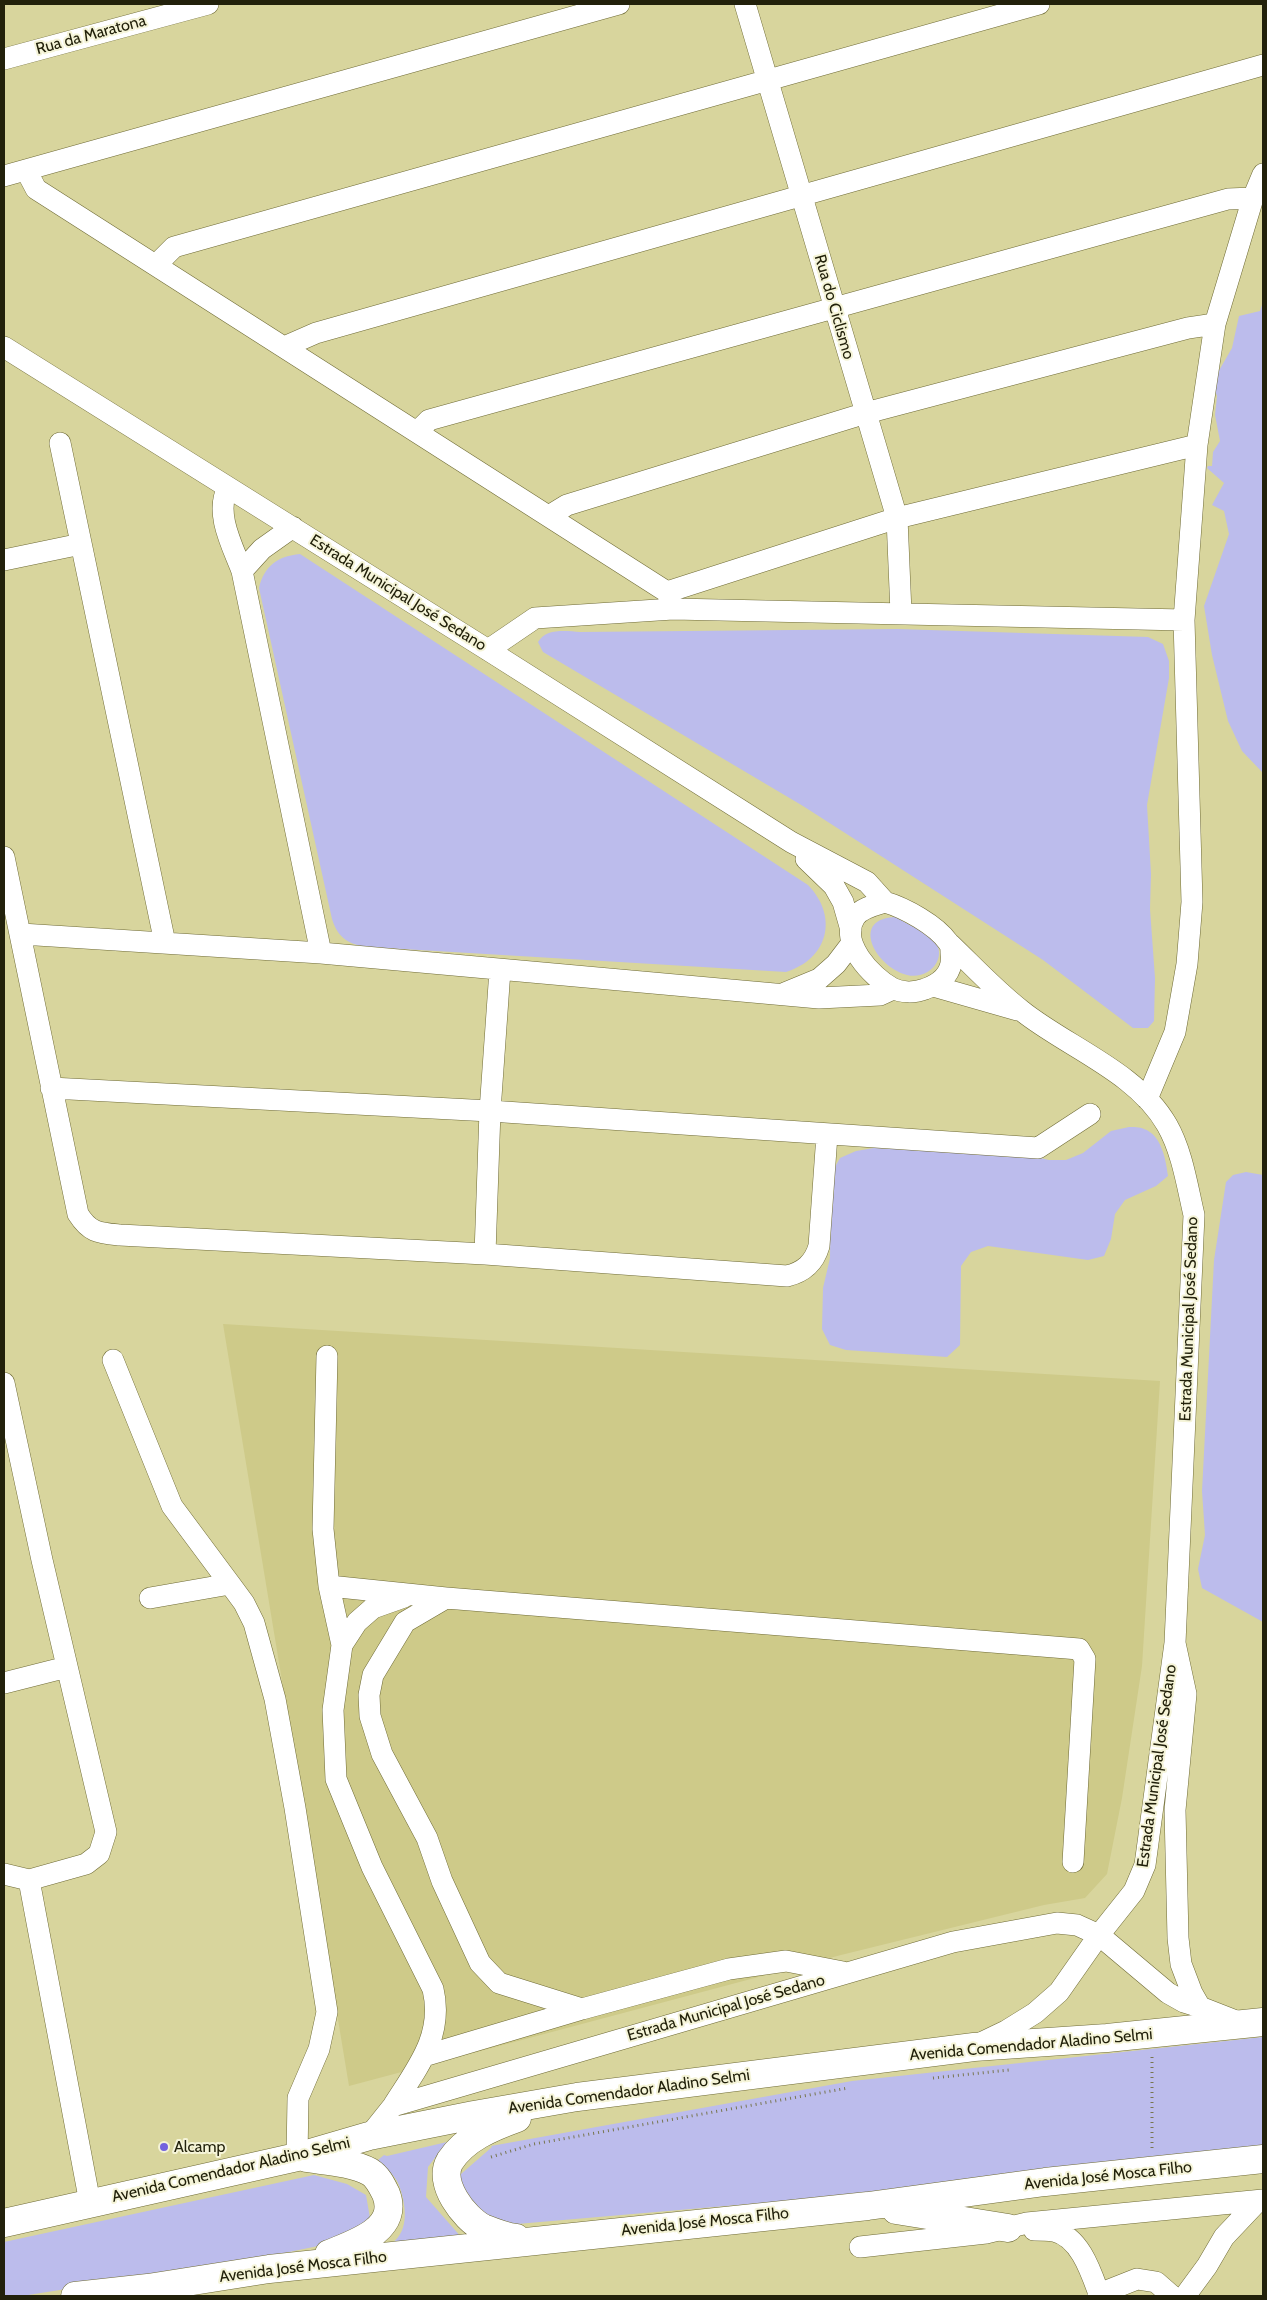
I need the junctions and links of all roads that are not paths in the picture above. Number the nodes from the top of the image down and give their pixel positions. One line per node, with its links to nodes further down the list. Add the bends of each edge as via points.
1 (208, 4): 5 (street, Rua da Maratona)
2 (619, 4): 8 (street)
3 (745, 4): 7 (street, Rua do Ciclismo)
4 (1040, 4): 7 (street)
5 (4, 59)
6 (1263, 65): 11 (street)
7 (767, 80): 11 (street, Rua do Ciclismo); 13 (street, via 174,247)
8 (26, 170): 10 (street); 13 (street, via 36,189)
9 (1263, 174): 12 (street)
10 (4, 176)
11 (801, 196): 14 (street, Rua do Ciclismo); 17 (street, via 316,333)
12 (1253, 198): 14 (street, via 1228,199); 15 (street)
13 (156, 265): 17 (street)
14 (835, 308): 18 (street, Rua do Ciclismo); 19 (street, via 429,420)
15 (1215, 324): 18 (street, via 1188,328); 21 (street)
16 (4, 346): 22 (street, Estrada Municipal José Sedano)
17 (284, 347): 19 (street)
18 (866, 413): 23 (street, via 567,505); 24 (street, Rua do Ciclismo)
19 (417, 432): 23 (street)
20 (60, 443): 26 (street)
21 (1197, 445): 24 (street); 31 (street)
22 (228, 488): 25 (street, Estrada Municipal José Sedano); 28 (street, via 223,501 224,514 228,535)
23 (549, 516): 29 (street)
24 (897, 518): 29 (street); 30 (street, Rua do Ciclismo)
25 (294, 527): 28 (street, via 262,549); 32 (street, Estrada Municipal José Sedano)
26 (81, 544): 27 (street); 38 (street)
27 (4, 560)
28 (242, 571): 40 (street)
29 (670, 600): 30 (street); 32 (street, via 535,618)
30 (901, 613): 31 (street)
31 (1184, 620): 47 (street, via 1192,902 1187,964 1175,1032)
32 (488, 650): 33 (street, Estrada Municipal José Sedano)
33 (791, 842): 35 (street, Estrada Municipal José Sedano, via 867,882); 37 (street, Estrada Municipal José Sedano, via 834,886 843,902)
34 (4, 857): 36 (street)
35 (885, 902): 37 (street, via 865,908 855,917); 39 (street, via 919,918)
36 (21, 934): 38 (street); 46 (street)
37 (851, 936): 43 (street, via 858,955 878,978); 44 (street, via 836,964 819,979)
38 (165, 943): 40 (street)
39 (950, 944): 42 (street, via 952,960 949,974); 45 (street, Estrada Municipal José Sedano)
40 (321, 953): 41 (street)
41 (500, 970): 44 (street); 48 (street)
42 (933, 986): 43 (street, via 920,991); 45 (street, Estrada Municipal José Sedano)
43 (893, 989): 44 (street, via 880,995 819,998)
44 (782, 994)
45 (1021, 1011): 47 (street, Estrada Municipal José Sedano, via 1113,1071)
46 (51, 1088): 48 (street); 51 (street, via 78,1214 86,1227 96,1232 120,1236)
47 (1148, 1099): 60 (street, Estrada Municipal José Sedano, via 1167,1125 1181,1162 1194,1215)
48 (490, 1111): 50 (street); 51 (street)
49 (1090, 1114): 50 (street, via 1038,1148)
50 (826, 1135): 51 (street, via 816,1257 800,1272 787,1276)
51 (485, 1254)
52 (327, 1356): 56 (street, via 323,1528)
53 (113, 1360): 55 (street, via 172,1506)
54 (4, 1383): 62 (street)
55 (230, 1584): 58 (street); 77 (street, via 254,1623 275,1699 327,2012 319,2049 298,2098)
56 (330, 1586): 57 (street); 61 (street)
57 (411, 1595): 59 (street); 61 (street, via 373,1608 357,1622)
58 (150, 1598)
59 (446, 1598): 64 (street, via 1079,1649 1085,1659); 70 (street, via 405,1622 373,1675 369,1695 370,1716 382,1754 427,1838 442,1881 480,1963 499,1983)
60 (1175, 1643): 67 (street, Estrada Municipal José Sedano, via 1145,1865 1134,1891); 69 (street, Estrada Municipal José Sedano, via 1186,1694 1174,1810 1178,1938 1181,1964)
61 (342, 1645): 73 (street, via 334,1710 336,1779 372,1867 433,1989 436,2021)
62 (67, 1666): 63 (street); 66 (street, via 106,1832 99,1854 86,1864)
63 (4, 1683)
64 (1073, 1862)
65 (4, 1874): 66 (street)
66 (29, 1880): 80 (street)
67 (1099, 1935): 68 (street, Estrada Municipal José Sedano, via 1077,1925 1057,1923 953,1942); 69 (street, Estrada Municipal José Sedano, via 1168,1993); 72 (street, Estrada Municipal José Sedano, via 1059,1992 1035,2013)
68 (846, 1973): 70 (street, via 786,1961 729,1969); 75 (street, Estrada Municipal José Sedano)
69 (1200, 2007): 71 (street, Estrada Municipal José Sedano)
70 (582, 2009): 73 (street)
71 (1254, 2023): 72 (main road, Avenida Comendador Aladino Selmi)
72 (974, 2047): 74 (main road, Avenida Comendador Aladino Selmi)
73 (424, 2056): 75 (street)
74 (577, 2097): 76 (main road, Avenida Comendador Aladino Selmi); 84 (main road, via 491,2127 460,2148 449,2163 446,2180 468,2217 482,2227)
75 (394, 2106): 76 (street)
76 (369, 2136): 77 (main road, Avenida Comendador Aladino Selmi)
77 (298, 2157): 80 (main road, Avenida Comendador Aladino Selmi); 86 (main road, via 372,2173 382,2185 388,2202 385,2221 359,2242 325,2255)
78 (1263, 2159): 81 (main road, Avenida José Mosca Filho)
79 (1261, 2200): 83 (street, via 1027,2223); 90 (street, via 1224,2237)
80 (90, 2203): 82 (main road, Avenida Comendador Aladino Selmi)
81 (868, 2206): 83 (main road); 84 (main road, Avenida José Mosca Filho)
82 (4, 2223)
83 (1008, 2228): 85 (street); 87 (street, via 1055,2231 1074,2244 1087,2262)
84 (528, 2241): 86 (main road, Avenida José Mosca Filho)
85 (860, 2247)
86 (269, 2269): 88 (main road, Avenida José Mosca Filho)
87 (1098, 2295): 89 (street, via 1138,2279 1156,2282)
88 (75, 2296)
89 (1172, 2296)
90 (1185, 2296)

